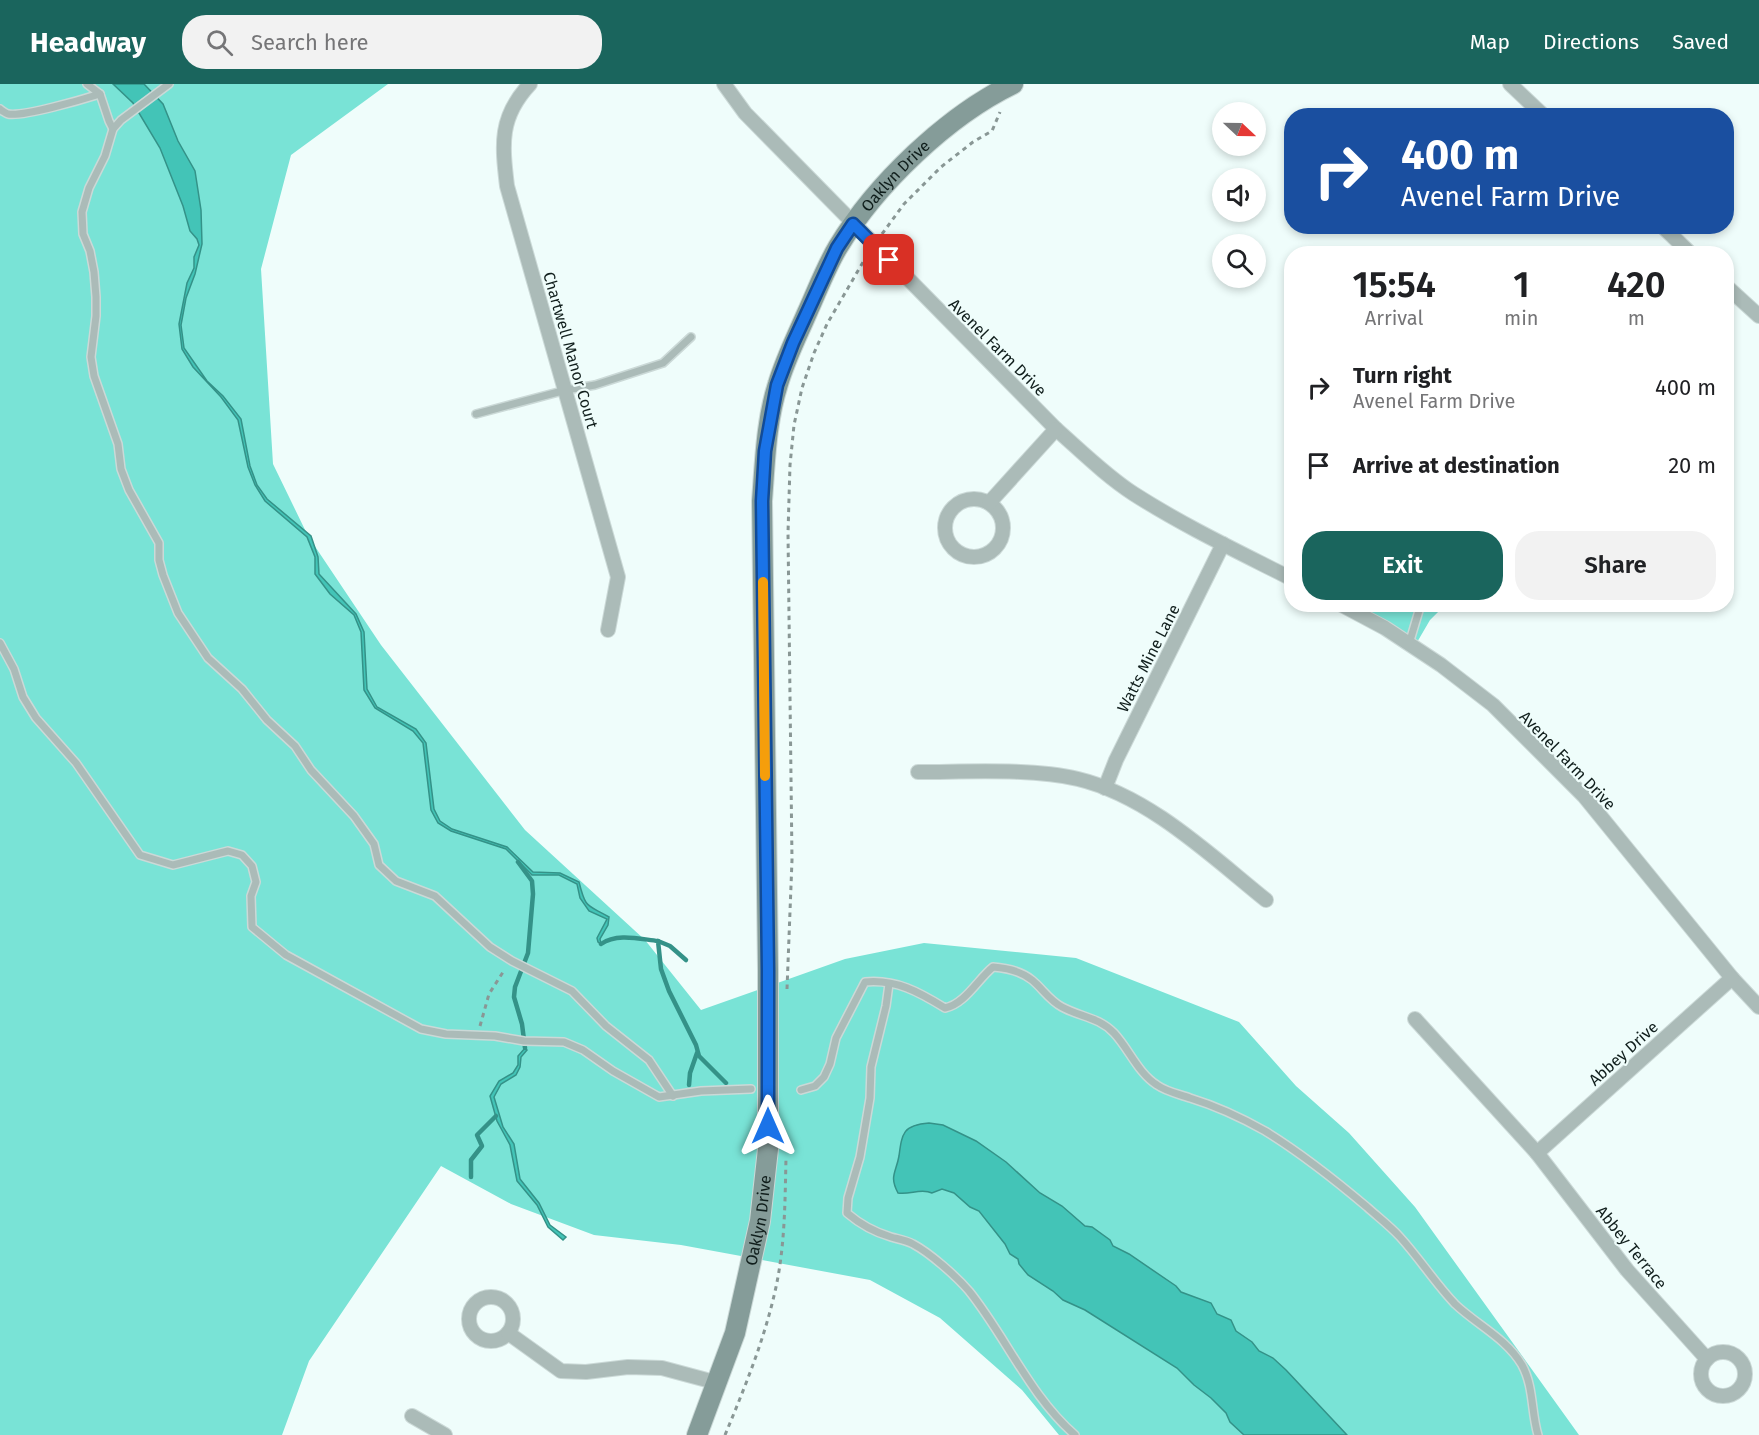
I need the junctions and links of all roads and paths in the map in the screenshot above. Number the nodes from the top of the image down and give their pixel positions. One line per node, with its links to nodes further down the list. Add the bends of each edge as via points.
1 (87, 84): 7 (lane)
2 (169, 84): 10 (lane)
3 (530, 84): 18 (street, Chartwell Manor Court, via 518,97 506,122 502,146 507,186)
4 (724, 84): 11 (street, Avenel Farm Drive, via 745,113)
5 (1012, 84): 11 (street, Oaklyn Drive, via 958,118 900,166); 13 (path, via 992,131 941,167 904,204)
6 (1510, 84): 8 (street)
7 (100, 94): 9 (lane, via 24,112 8,114); 10 (lane)
8 (1536, 108)
9 (0, 110)
10 (113, 129): 32 (lane, via 82,212 96,297 93,376 118,444 121,470 159,543 163,575 178,613 207,658 242,689 354,816 374,844 380,865 396,881 435,896)
11 (853, 224): 13 (street, Avenel Farm Drive); 46 (street, Oaklyn Drive, via 837,248 793,343 777,385 765,451 762,501 768,1149 760,1221 735,1333)
12 (1670, 234): 14 (street)
13 (874, 245): 20 (street, Avenel Farm Drive); 35 (path, via 814,353 794,425 788,533 792,860)
14 (1683, 246)
15 (1734, 293): 16 (street)
16 (1759, 316)
17 (691, 337): 18 (lane, via 663,363)
18 (566, 390): 19 (lane); 26 (street, Chartwell Manor Court, via 618,577)
19 (476, 414)
20 (1056, 429): 21 (street); 22 (street, Avenel Farm Drive, via 1133,493)
21 (989, 503): 21 (street, via 963,501 950,513 945,530 952,547 960,553 979,556 996,547 1001,538 1002,519)
22 (1224, 544): 23 (street, Avenel Farm Drive); 30 (street, Watts Mine Lane)
23 (1284, 575)
24 (1355, 612): 28 (street, Avenel Farm Drive)
25 (1419, 612): 28 (lane)
26 (608, 630)
27 (0, 642): 38 (lane, via 36,718 76,763 140,855 173,865 228,851 242,855 252,866 256,882 251,896 252,927 286,955 421,1029)
28 (1409, 644): 33 (street, Avenel Farm Drive, via 1493,705 1584,796)
29 (918, 771): 30 (street, via 1031,773 1078,779)
30 (1105, 788): 31 (street, via 1128,797 1186,837)
31 (1266, 900)
32 (512, 961): 38 (path, via 489,994); 41 (lane, via 572,991 606,1026 649,1060)
33 (1732, 978): 36 (street, Avenel Farm Drive); 43 (street, Abbey Drive)
34 (889, 984): 40 (lane, via 865,982 836,1038 824,1077 815,1086); 51 (lane, via 847,1213 860,1224 912,1243 968,1291 1031,1382); 52 (lane, via 920,992 945,1008 953,1006 993,967 1019,972 1062,1007 1097,1020 1113,1032 1154,1084 1238,1117 1291,1149 1393,1230 1455,1304 1514,1353 1532,1393)
35 (787, 991)
36 (1759, 1007)
37 (1415, 1019): 43 (street, Abbey Terrace)
38 (479, 1036): 41 (lane, via 564,1042 659,1097)
39 (751, 1089): 41 (lane)
40 (801, 1090)
41 (673, 1096)
42 (786, 1153): 50 (path, via 784,1230 776,1287 762,1340)
43 (1537, 1153): 45 (street, Abbey Terrace, via 1627,1270)
44 (508, 1334): 46 (street, via 561,1371 662,1368)
45 (1707, 1359)
46 (718, 1383): 49 (street, Oaklyn Drive)
47 (412, 1416): 48 (street)
48 (445, 1435)
49 (697, 1435)
50 (725, 1435)
51 (1075, 1435)
52 (1538, 1435)

